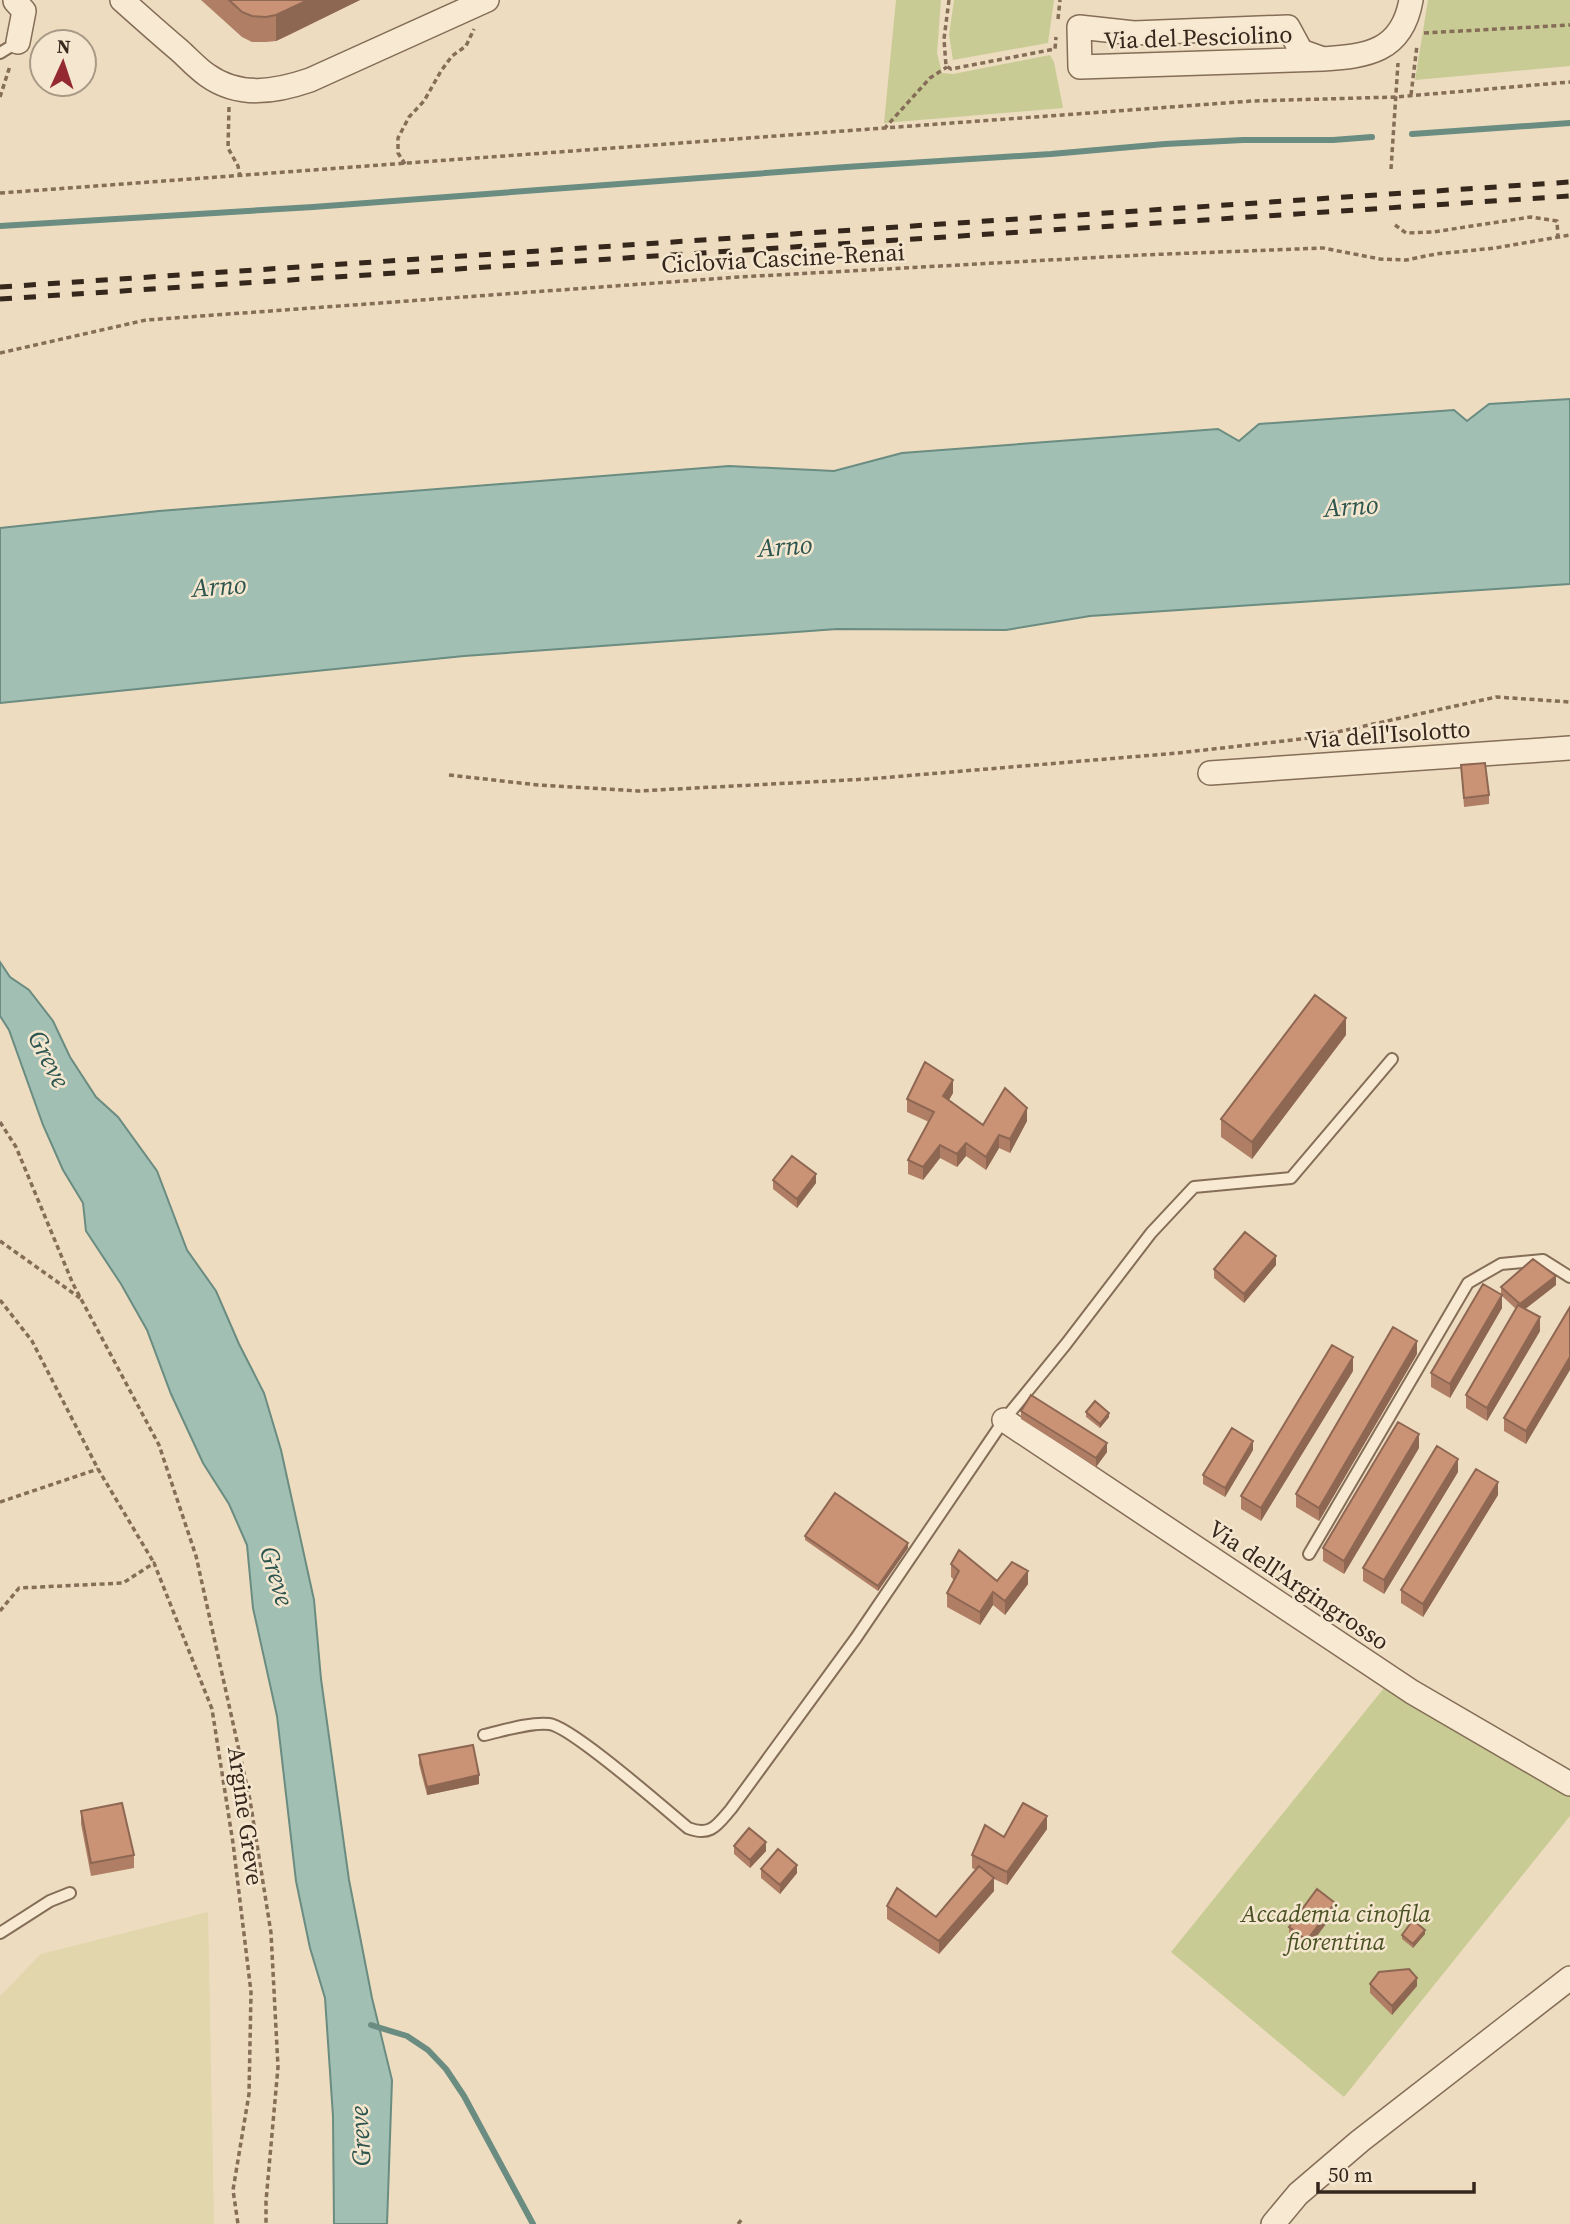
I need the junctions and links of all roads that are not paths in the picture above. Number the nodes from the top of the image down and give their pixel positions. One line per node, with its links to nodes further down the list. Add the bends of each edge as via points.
1 (122, 0): 4 (street, via 207,75 244,91 264,92 310,80)
2 (1411, 0): 6 (street, Via del Pesciolino, via 1404,24 1385,45 1371,53)
3 (10, 1): 5 (street, via 24,11)
4 (483, 2)
5 (9, 47)
6 (1323, 59): 6 (street, Via del Pesciolino, via 1301,51 1289,27 1134,33 1079,27 1080,67)
7 (1570, 748): 8 (street, Via dell'Isolotto)
8 (1210, 773)
9 (1392, 1059): 11 (lane, via 1291,1178 1194,1188 1151,1233)
10 (1570, 1277): 12 (lane, via 1543,1261 1501,1264 1468,1283)
11 (1004, 1420): 13 (lane, via 856,1638 713,1829 699,1832 688,1828 562,1728 549,1724); 14 (street, Via dell'Argingrosso, via 1412,1692)
12 (1309, 1554)
13 (484, 1735)
14 (1570, 1784)
15 (70, 1893): 16 (lane)
16 (0, 1933)
17 (1570, 1978): 18 (street, via 1360,2141 1298,2194)
18 (1273, 2224)

